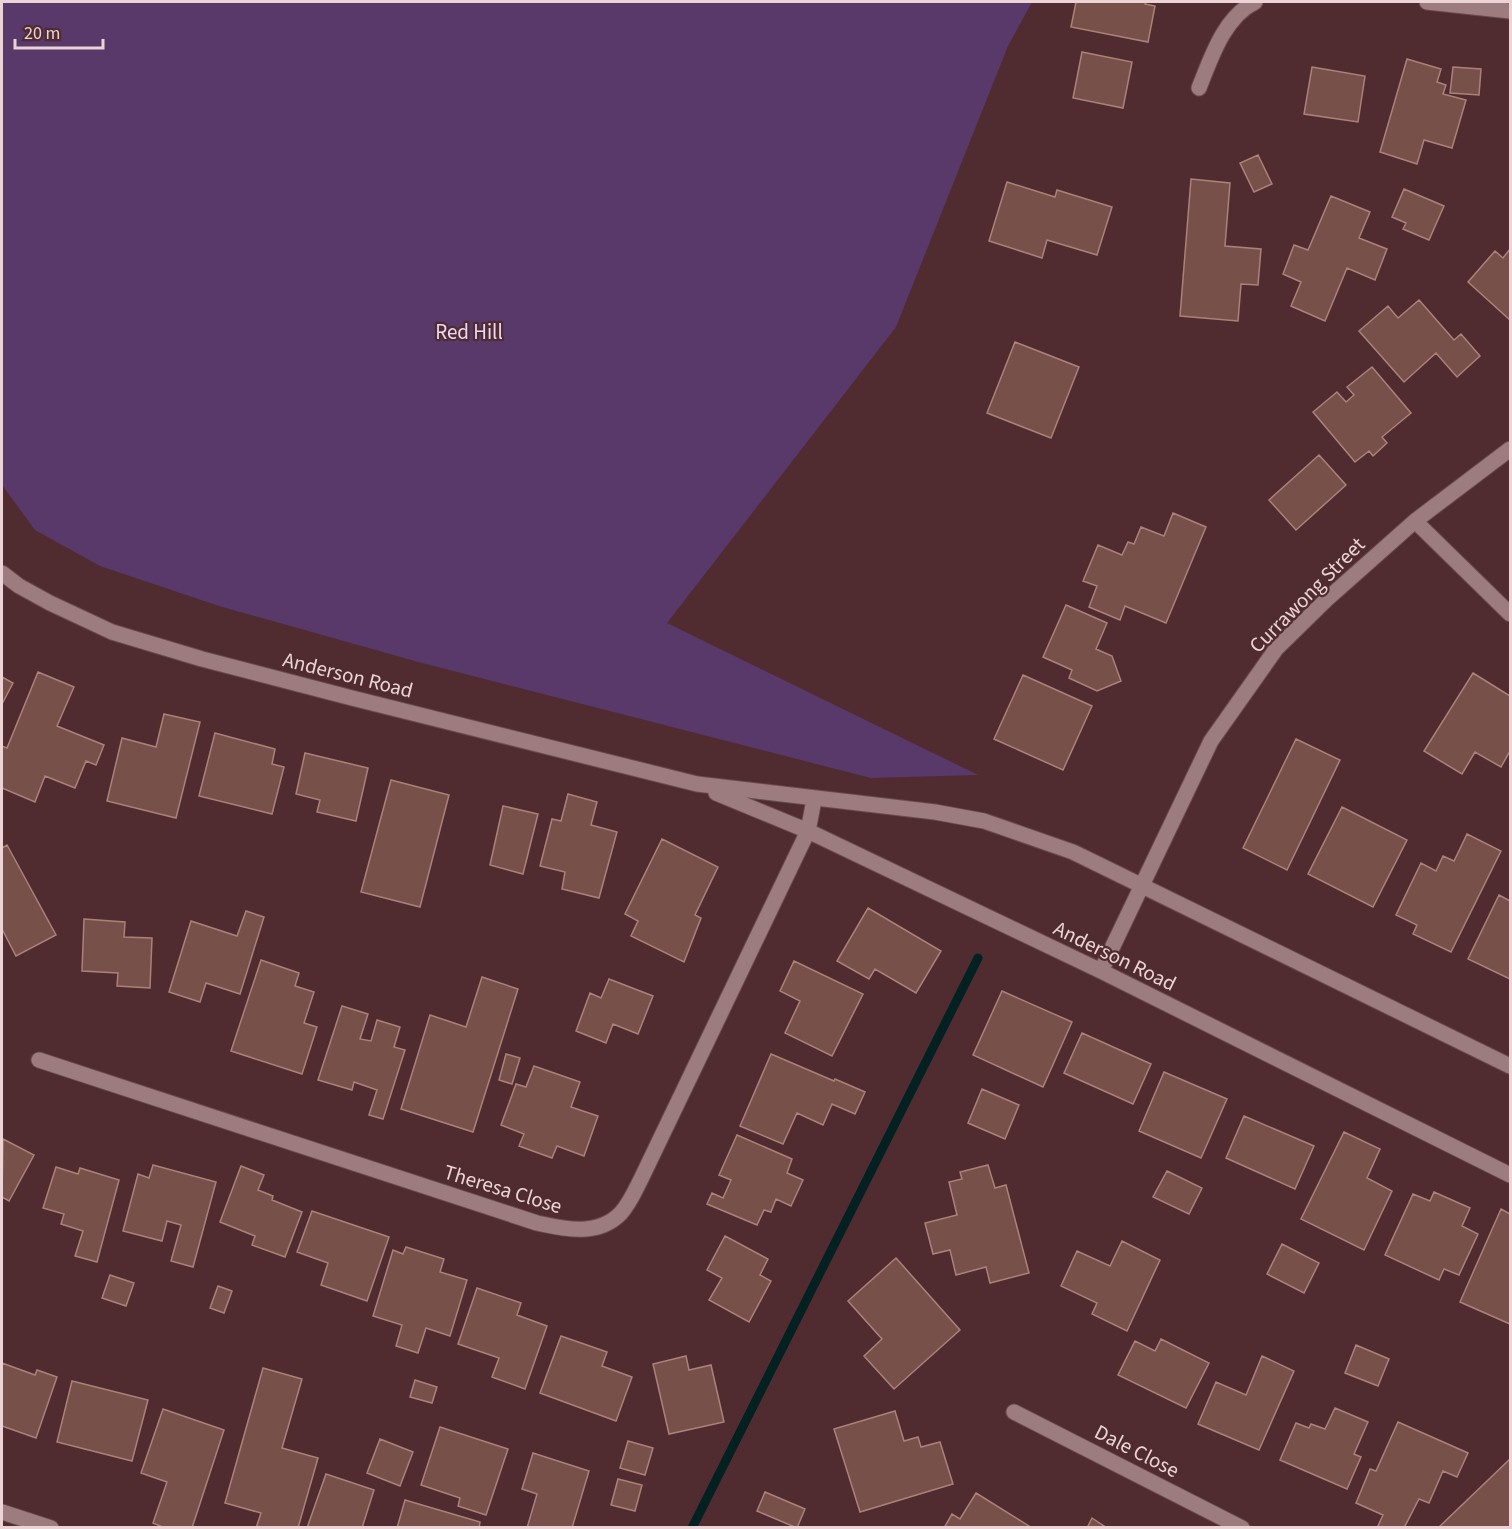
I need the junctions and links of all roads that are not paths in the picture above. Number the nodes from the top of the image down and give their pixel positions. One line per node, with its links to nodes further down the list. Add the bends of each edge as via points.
1 (1256, 2): 4 (street, via 1247,6 1220,37)
2 (1427, 2): 3 (street)
3 (1510, 11)
4 (1199, 88)
5 (1510, 449): 6 (street, Currawong Street)
6 (1414, 521): 8 (street); 12 (street, Currawong Street, via 1276,649 1243,693 1211,741)
7 (2, 573): 9 (street, Anderson Road, via 69,613 149,644)
8 (1510, 614)
9 (697, 784): 10 (street, Anderson Road); 11 (street, Anderson Road)
10 (814, 800): 11 (street, Theresa Close); 12 (street, Anderson Road, via 984,821 1073,852)
11 (808, 831): 13 (street, Anderson Road); 14 (street, Theresa Close, via 629,1202 612,1220 587,1230 537,1223)
12 (1143, 886): 13 (street, Currawong Street); 15 (street, Anderson Road)
13 (1101, 971): 16 (street, Anderson Road)
14 (39, 1060)
15 (1510, 1066)
16 (1510, 1175)
17 (1014, 1413): 20 (street, Dale Close)
18 (2, 1512): 19 (street)
19 (51, 1527)
20 (1242, 1527)

